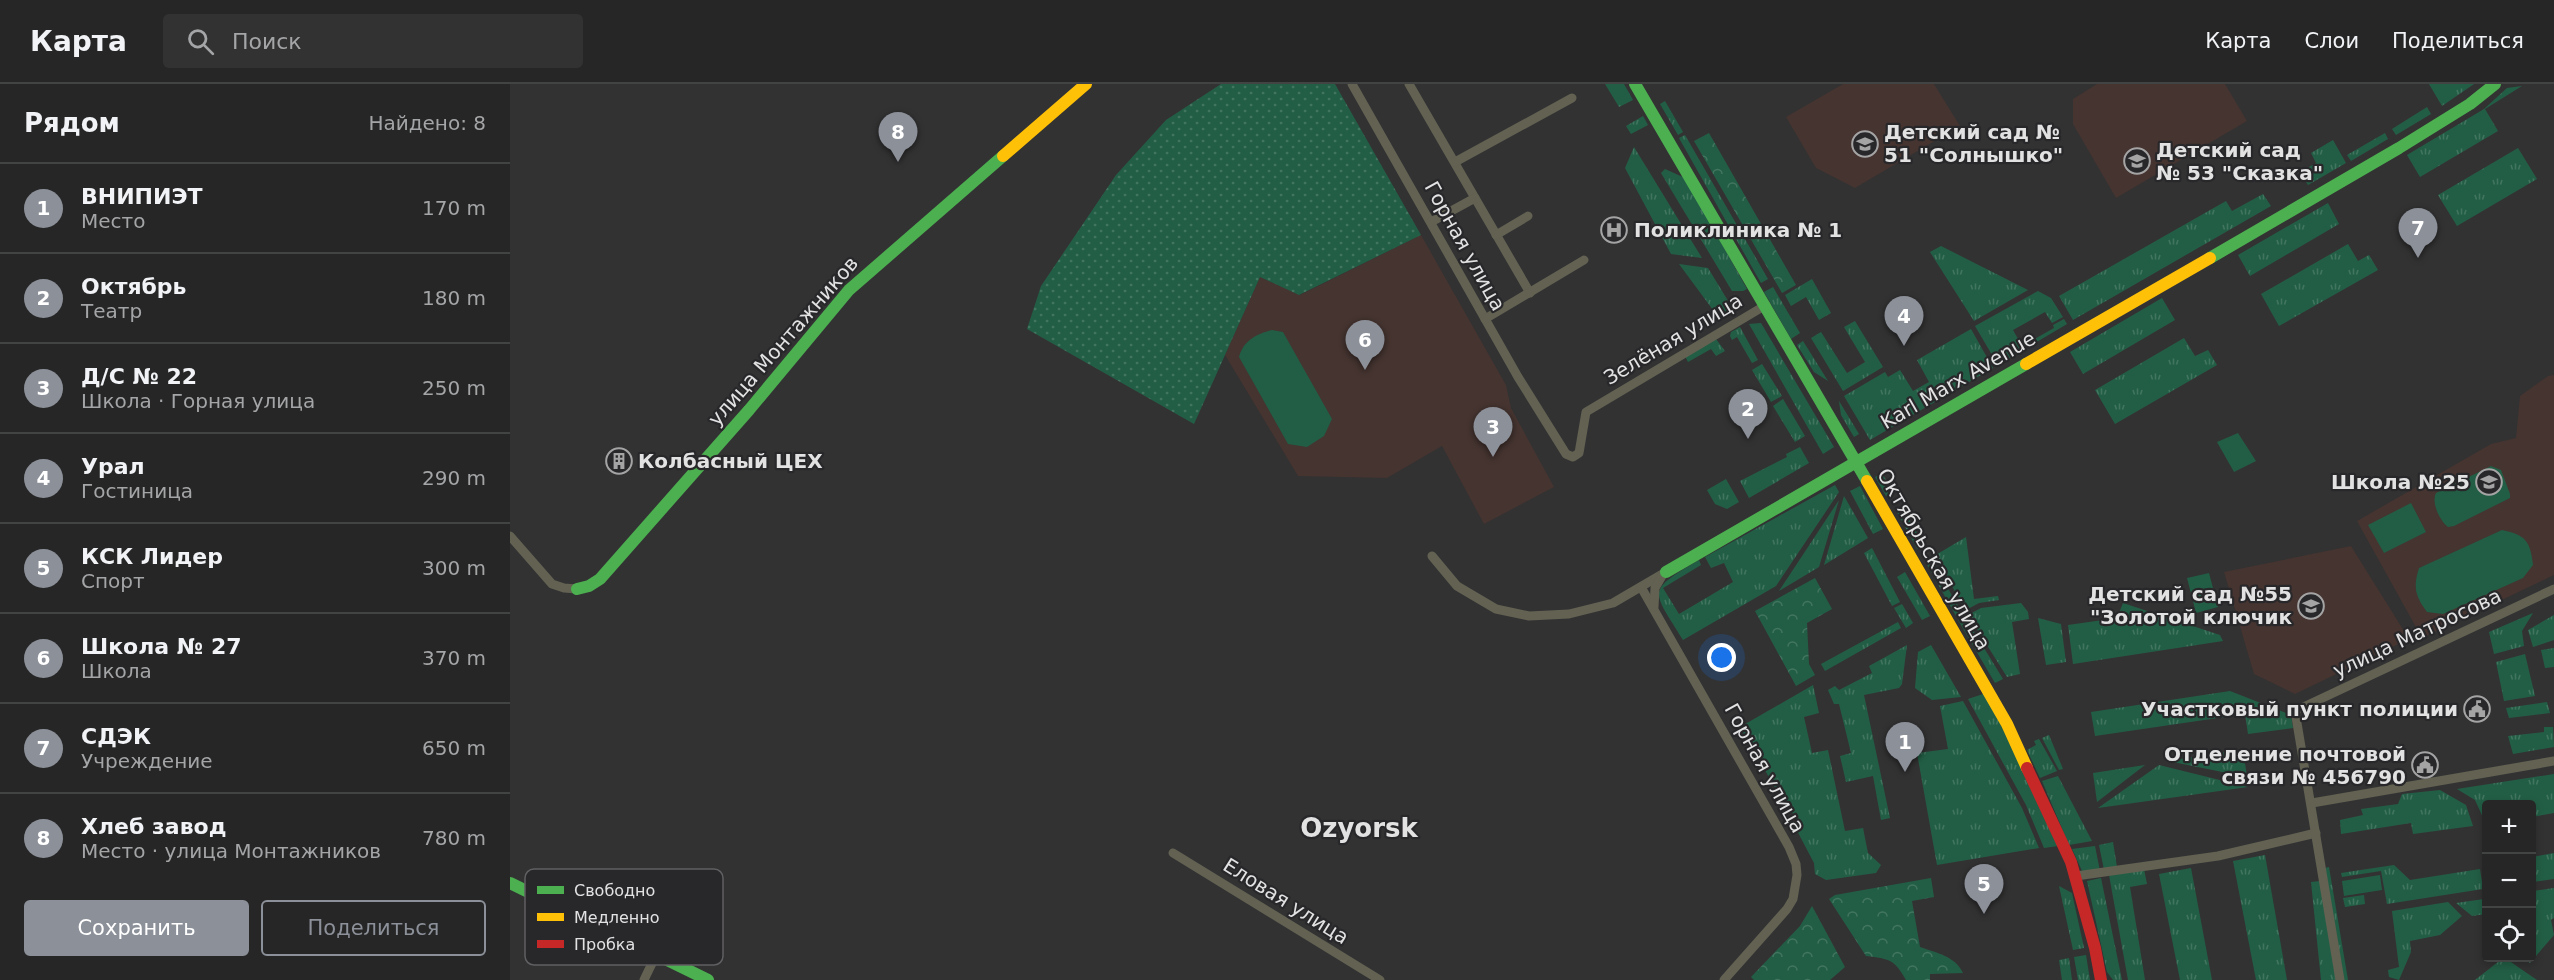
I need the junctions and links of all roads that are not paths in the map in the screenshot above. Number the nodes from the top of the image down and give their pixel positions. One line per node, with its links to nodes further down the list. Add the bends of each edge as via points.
1 (1086, 84): 22 (street, улица Монтажников, via 849,290 600,579)
2 (1352, 84): 10 (street, Горная улица)
3 (1408, 84): 7 (street)
4 (1635, 84): 14 (street, Октябрьская улица)
5 (2495, 84): 17 (street, Karl Marx Avenue, via 2435,127)
6 (1572, 99): 7 (street)
7 (1455, 162): 8 (street)
8 (1475, 198): 10 (street); 11 (street)
9 (1528, 216): 11 (street)
10 (1431, 222): 15 (street, Горная улица)
11 (1496, 235): 13 (street)
12 (1584, 260): 13 (street)
13 (1530, 293): 15 (street)
14 (1766, 305): 16 (street, Зелёная улица); 17 (street, Октябрьская улица)
15 (1485, 319): 16 (street, Горная улица, via 1547,426 1573,458 1579,453 1586,412)
16 (1599, 404)
17 (1856, 462): 20 (street, Karl Marx Avenue); 29 (street, Октябрьская улица, via 2007,724)
18 (510, 536): 22 (street, via 552,584)
19 (1432, 556): 21 (street, Karl Marx Avenue, via 1457,586 1496,609 1529,616 1569,614 1613,603)
20 (1666, 572): 21 (street, Karl Marx Avenue); 24 (street, via 1655,588)
21 (1641, 587): 24 (street, Горная улица)
22 (577, 589)
23 (2554, 589): 26 (street, улица Матросова, via 2295,711)
24 (1656, 614): 37 (street, Горная улица, via 1796,864 1793,899 1787,909)
25 (2554, 761): 26 (street)
26 (2312, 803): 27 (street)
27 (2316, 833): 29 (street, via 2218,856); 39 (street)
28 (1173, 852): 36 (street, Еловая улица)
29 (2076, 876): 38 (street, Октябрьская улица)
30 (510, 883): 31 (street)
31 (525, 890)
32 (651, 965): 34 (street)
33 (677, 965): 35 (street)
34 (644, 980)
35 (708, 980)
36 (1380, 980)
37 (1724, 980)
38 (2101, 980)
39 (2340, 980)

